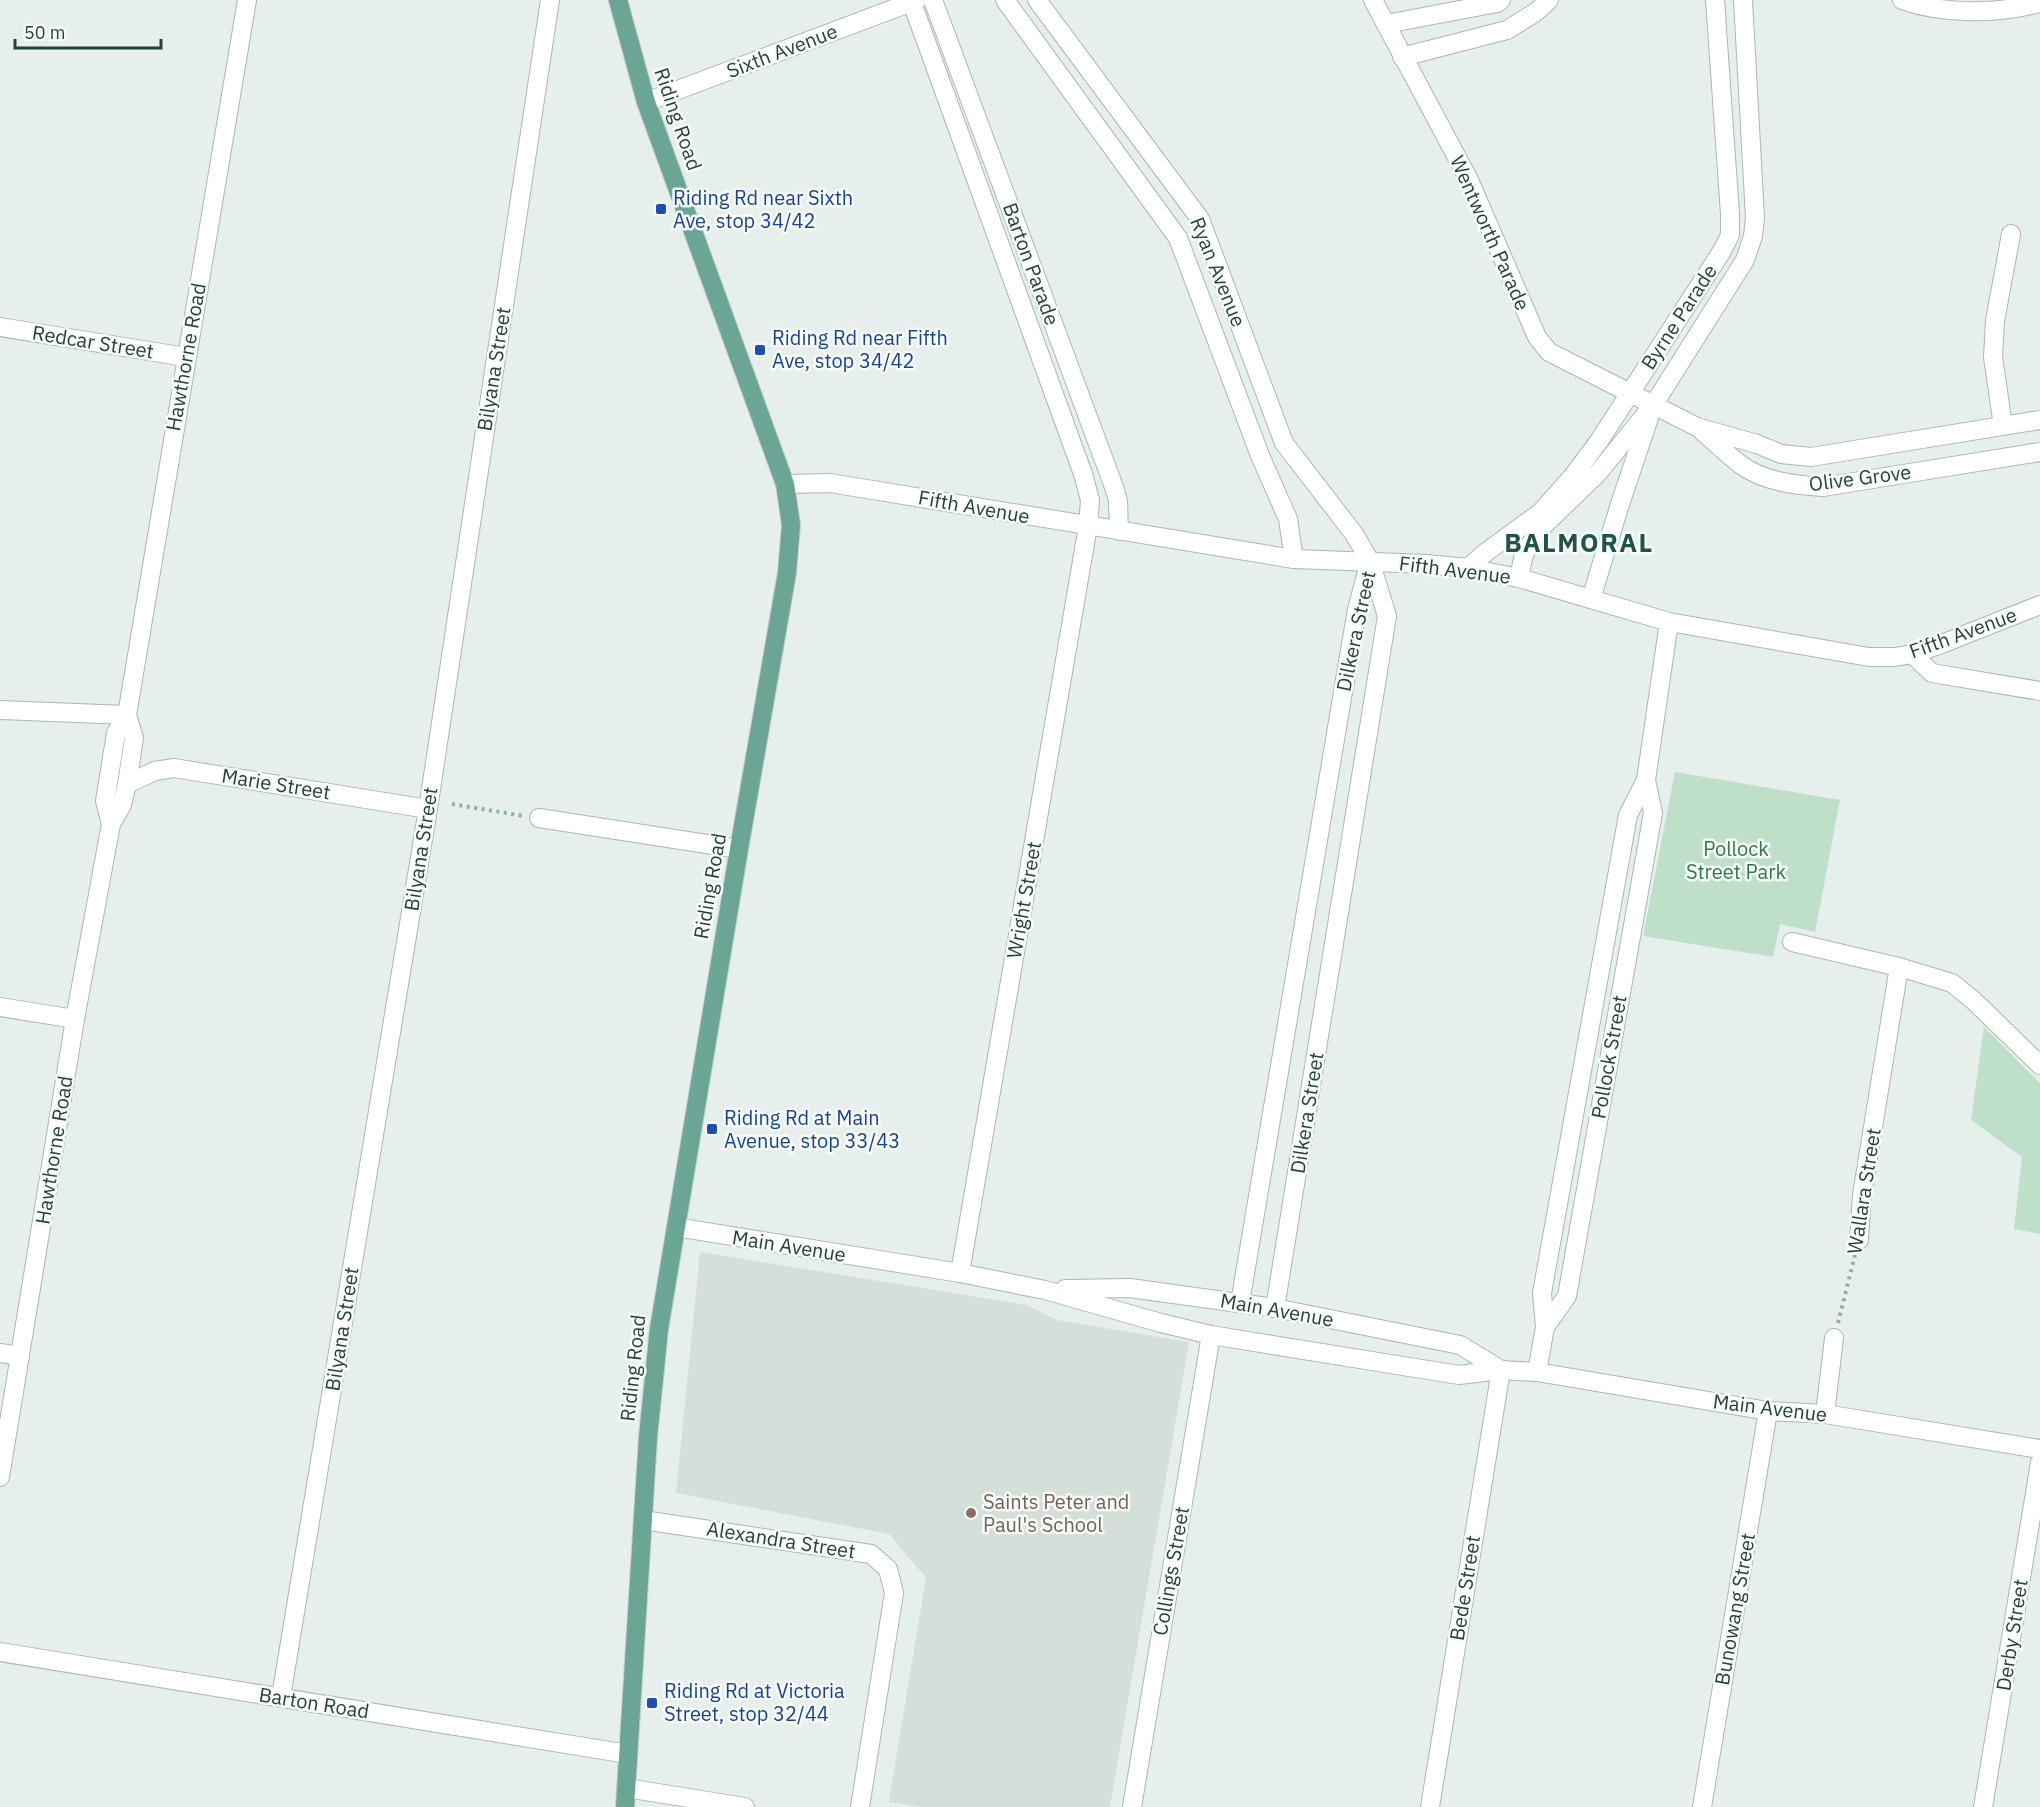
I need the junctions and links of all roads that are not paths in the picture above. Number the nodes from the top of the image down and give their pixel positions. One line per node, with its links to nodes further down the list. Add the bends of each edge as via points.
1 (247, 0): 19 (street, Hawthorne Road)
2 (550, 0): 42 (street, Bilyana Street)
3 (618, 0): 16 (main road, Riding Road)
4 (933, 0): 28 (street, Barton Parade, via 1114,487)
5 (1005, 0): 29 (street, Ryan Avenue, via 1178,238 1288,519)
6 (1037, 0): 30 (street, Ryan Avenue, via 1200,219 1284,443)
7 (1501, 0): 14 (street)
8 (1549, 0): 15 (street, via 1507,30)
9 (1714, 0): 20 (street, Byrne Parade, via 1730,235)
10 (1743, 0): 21 (street, Byrne Parade, via 1753,236 1745,260)
11 (1902, 0): 13 (street, via 1924,8 1994,12)
12 (913, 1): 16 (street, Sixth Avenue); 27 (street, Barton Parade, via 1083,474 1090,500)
13 (2040, 3)
14 (1375, 8): 15 (street, Wentworth Parade)
15 (1402, 57): 20 (street, Wentworth Parade, via 1469,180 1537,337 1549,352)
16 (646, 102): 26 (main road, Riding Road)
17 (2011, 234): 23 (street, via 1995,321 1993,357)
18 (0, 327): 19 (street, Redcar Street)
19 (186, 357): 39 (street, Hawthorne Road)
20 (1630, 392): 21 (street, Wentworth Parade); 31 (street, Byrne Parade, via 1599,441 1541,512)
21 (1654, 404): 24 (street, Olive Grove); 32 (street, Byrne Parade, via 1598,473 1540,530 1524,554); 33 (street, Byrne Parade)
22 (2040, 420): 23 (street, Olive Grove)
23 (2003, 426): 24 (street, Olive Grove, via 1811,457 1781,454)
24 (1697, 427): 25 (street, Olive Grove, via 1742,466 1764,477 1804,486 1823,487)
25 (2040, 452)
26 (785, 484): 27 (street, Fifth Avenue, via 830,483); 45 (main road, Riding Road, via 791,525 787,573)
27 (1088, 526): 28 (street, Fifth Avenue); 53 (street, Wright Street)
28 (1119, 531): 29 (street, Fifth Avenue)
29 (1294, 560): 30 (street, Fifth Avenue)
30 (1370, 561): 31 (street, Fifth Avenue); 55 (street, Dilkera Street, via 1357,609); 56 (street, Dilkera Street, via 1387,616)
31 (1468, 568): 32 (street, Fifth Avenue)
32 (1519, 578): 33 (street, Fifth Avenue)
33 (1591, 599): 35 (street, Fifth Avenue)
34 (2040, 605): 36 (street, Fifth Avenue)
35 (1670, 622): 36 (street, Fifth Avenue, via 1869,657); 40 (street, Pollock Street)
36 (1912, 654): 37 (street, via 1932,673)
37 (2040, 691)
38 (0, 710): 39 (street)
39 (127, 715): 41 (street, Hawthorne Road, via 134,738); 44 (street, Hawthorne Road, via 116,733 105,801)
40 (1646, 780): 57 (street, Pollock Street, via 1628,815 1542,1293); 57 (street, Pollock Street, via 1653,813 1567,1296)
41 (127, 784): 42 (street, Marie Street, via 155,771 174,768); 44 (street, Hawthorne Road, via 122,805)
42 (428, 809): 71 (street, Bilyana Street)
43 (539, 818): 45 (street)
44 (111, 824): 49 (street, Hawthorne Road)
45 (739, 849): 51 (main road, Riding Road)
46 (1792, 942): 47 (street)
47 (1899, 967): 50 (street, via 1952,983); 52 (street, Wallara Street, via 1862,1195)
48 (0, 1007): 49 (street)
49 (75, 1019): 61 (street, Hawthorne Road)
50 (2040, 1065)
51 (676, 1227): 53 (street, Main Avenue); 69 (main road, Riding Road, via 659,1329)
52 (1859, 1240)
53 (960, 1273): 54 (street, Main Avenue)
54 (1045, 1290): 55 (street, Main Avenue, via 1130,1288); 58 (street, Main Avenue)
55 (1240, 1303): 56 (street, Main Avenue)
56 (1275, 1308): 62 (street, Main Avenue, via 1460,1346)
57 (1545, 1328): 63 (street, Pollock Street)
58 (1211, 1335): 62 (street, Main Avenue, via 1459,1375); 77 (street, Collings Street)
59 (1834, 1338): 65 (street)
60 (0, 1353): 61 (street)
61 (20, 1356): 68 (street, Hawthorne Road)
62 (1501, 1370): 63 (street, Main Avenue); 78 (street, Bede Street)
63 (1537, 1372): 64 (street, Main Avenue)
64 (1768, 1411): 65 (street, Main Avenue); 79 (street, Bunowang Street)
65 (1825, 1414): 66 (street, Main Avenue)
66 (2040, 1449)
67 (2040, 1463): 80 (street, Derby Street)
68 (0, 1477)
69 (643, 1520): 72 (main road, Riding Road); 76 (street, Alexandra Street, via 871,1554 888,1569 894,1593)
70 (0, 1652): 71 (street, Barton Road)
71 (281, 1697): 72 (street, Barton Road)
72 (628, 1754): 73 (main road, Riding Road)
73 (626, 1788): 74 (main road, Riding Road); 75 (street)
74 (625, 1807)
75 (745, 1807)
76 (860, 1807)
77 (1132, 1807)
78 (1430, 1807)
79 (1702, 1807)
80 (1983, 1807)

